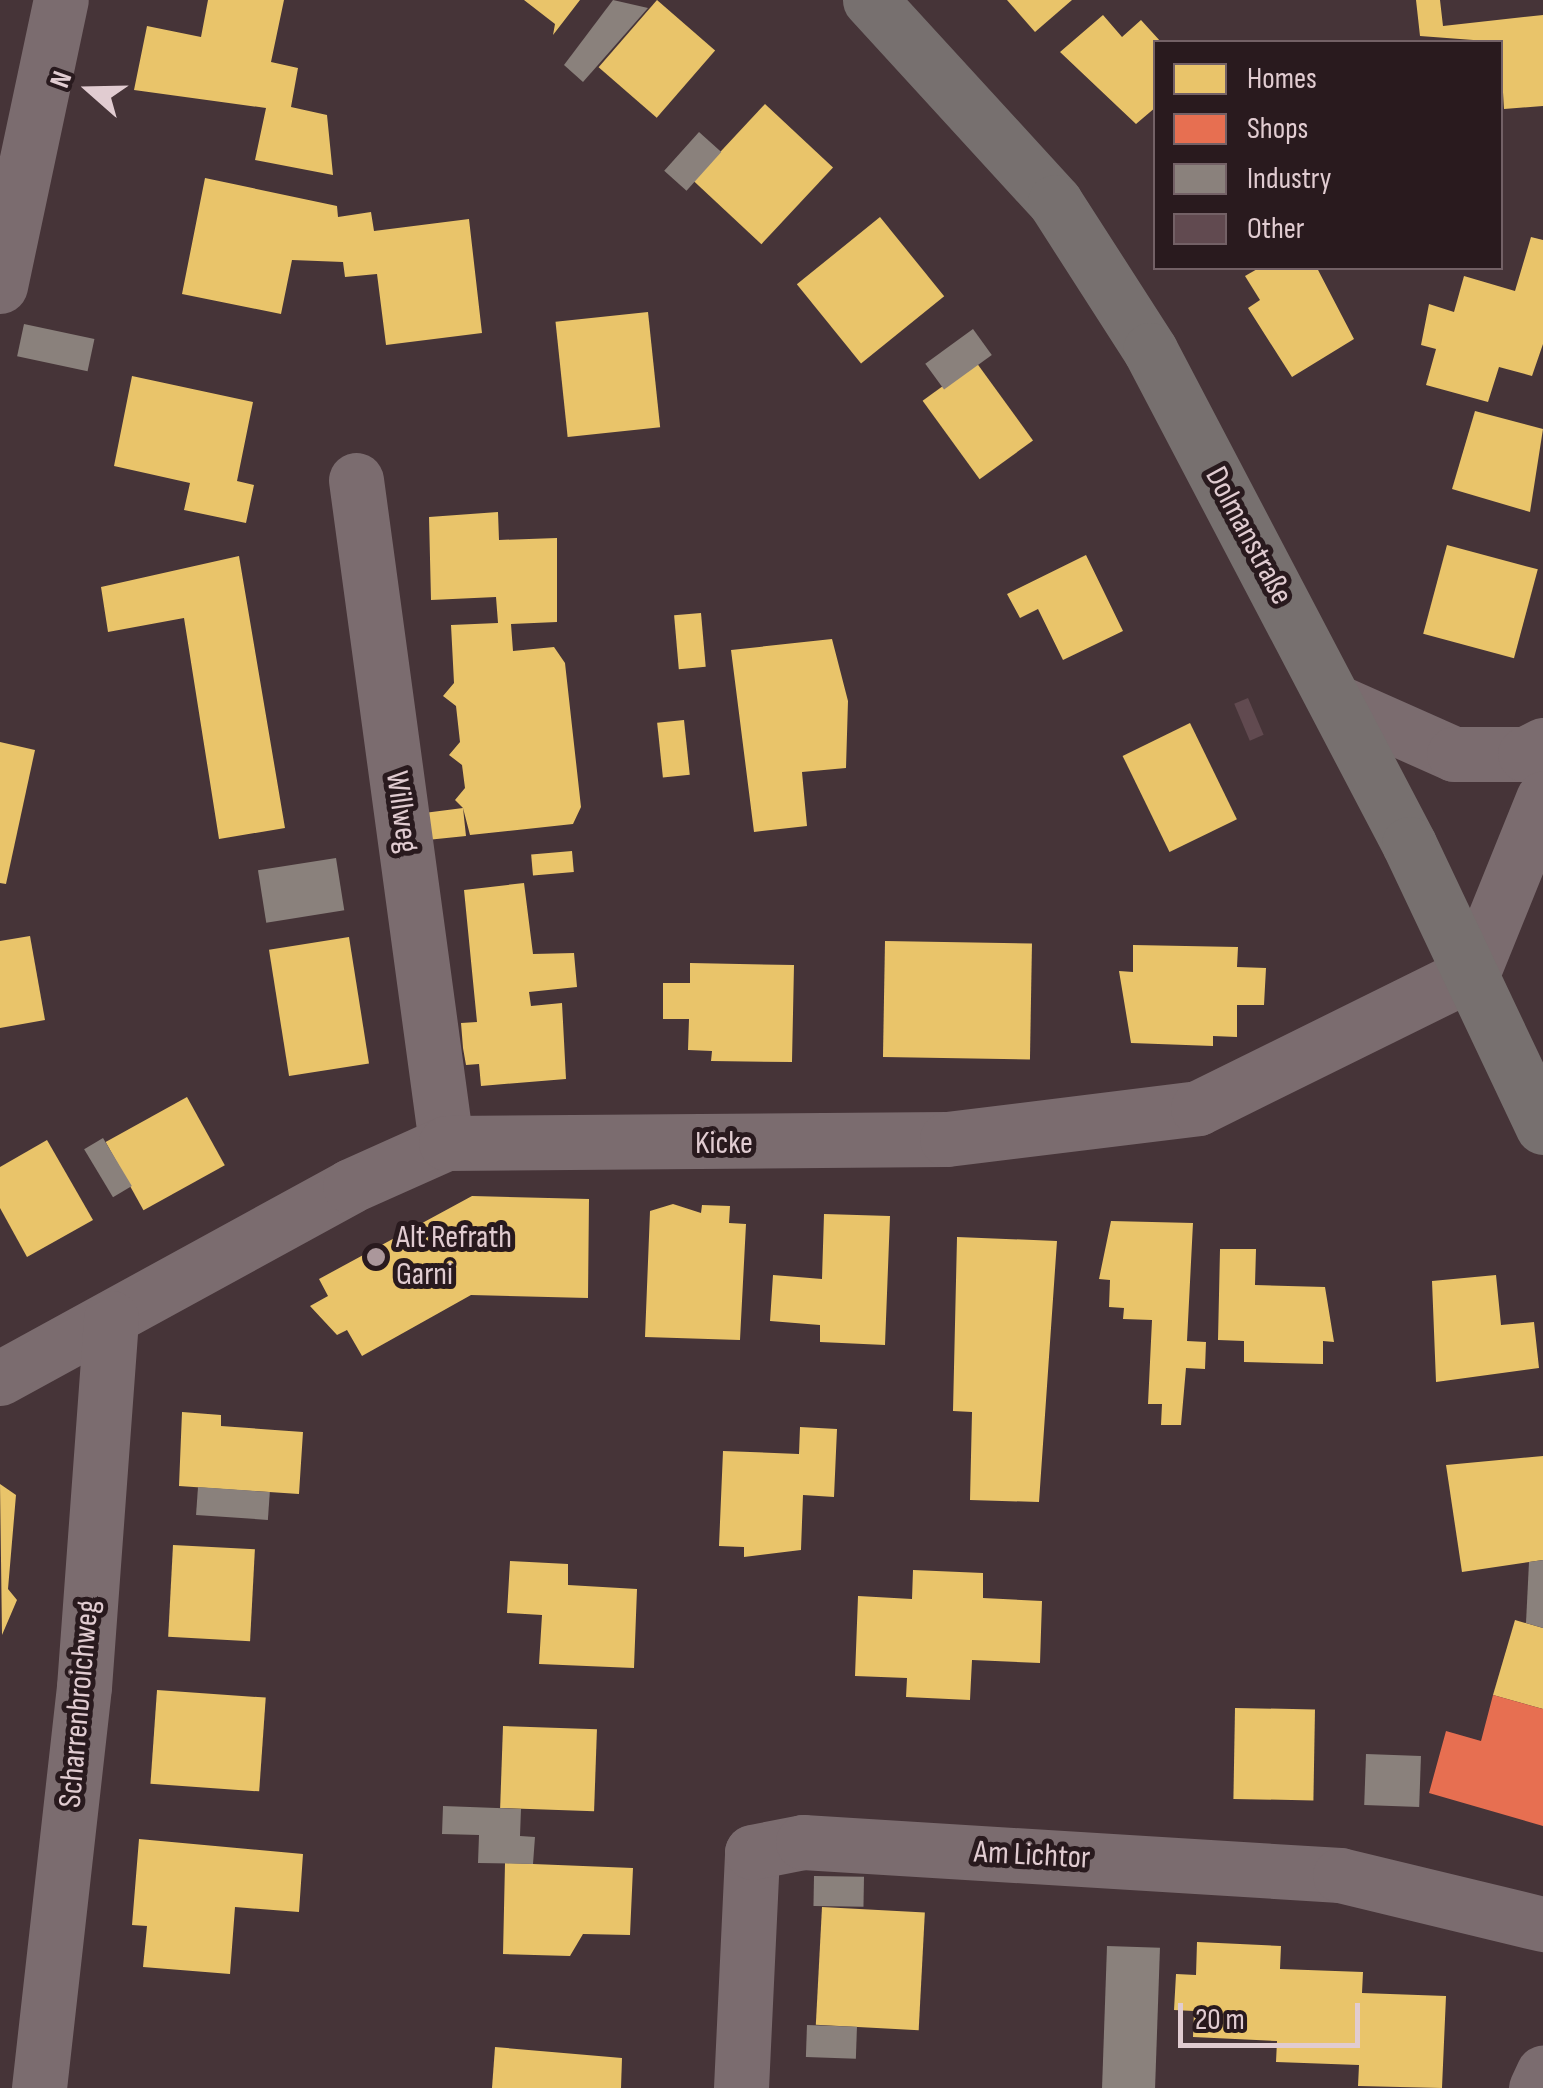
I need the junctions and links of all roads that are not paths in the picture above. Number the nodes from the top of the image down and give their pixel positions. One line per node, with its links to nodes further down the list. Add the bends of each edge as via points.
1 (61, 0): 3 (street)
2 (870, 0): 5 (main road, Dolmanstraße, via 1055,202 1106,277)
3 (0, 286)
4 (356, 480): 10 (street, Willweg)
5 (1335, 701): 6 (street, via 1454,754 1525,754); 8 (main road, Dolmanstraße)
6 (1543, 745)
7 (1543, 799): 8 (street)
8 (1474, 972): 9 (main road, Dolmanstraße); 10 (street, Kicke, via 1198,1108 1162,1114 1037,1134 834,1144)
9 (1543, 1127)
10 (446, 1143): 11 (street, Kicke)
11 (111, 1318): 12 (street, Kicke); 15 (street, Scharrenbroichweg, via 84,1687)
12 (0, 1378)
13 (1543, 1924): 16 (street, Am Lichtor, via 1340,1875 803,1842 752,1852)
14 (1543, 2073): 17 (street)
15 (39, 2088)
16 (741, 2088)
17 (1536, 2088)

